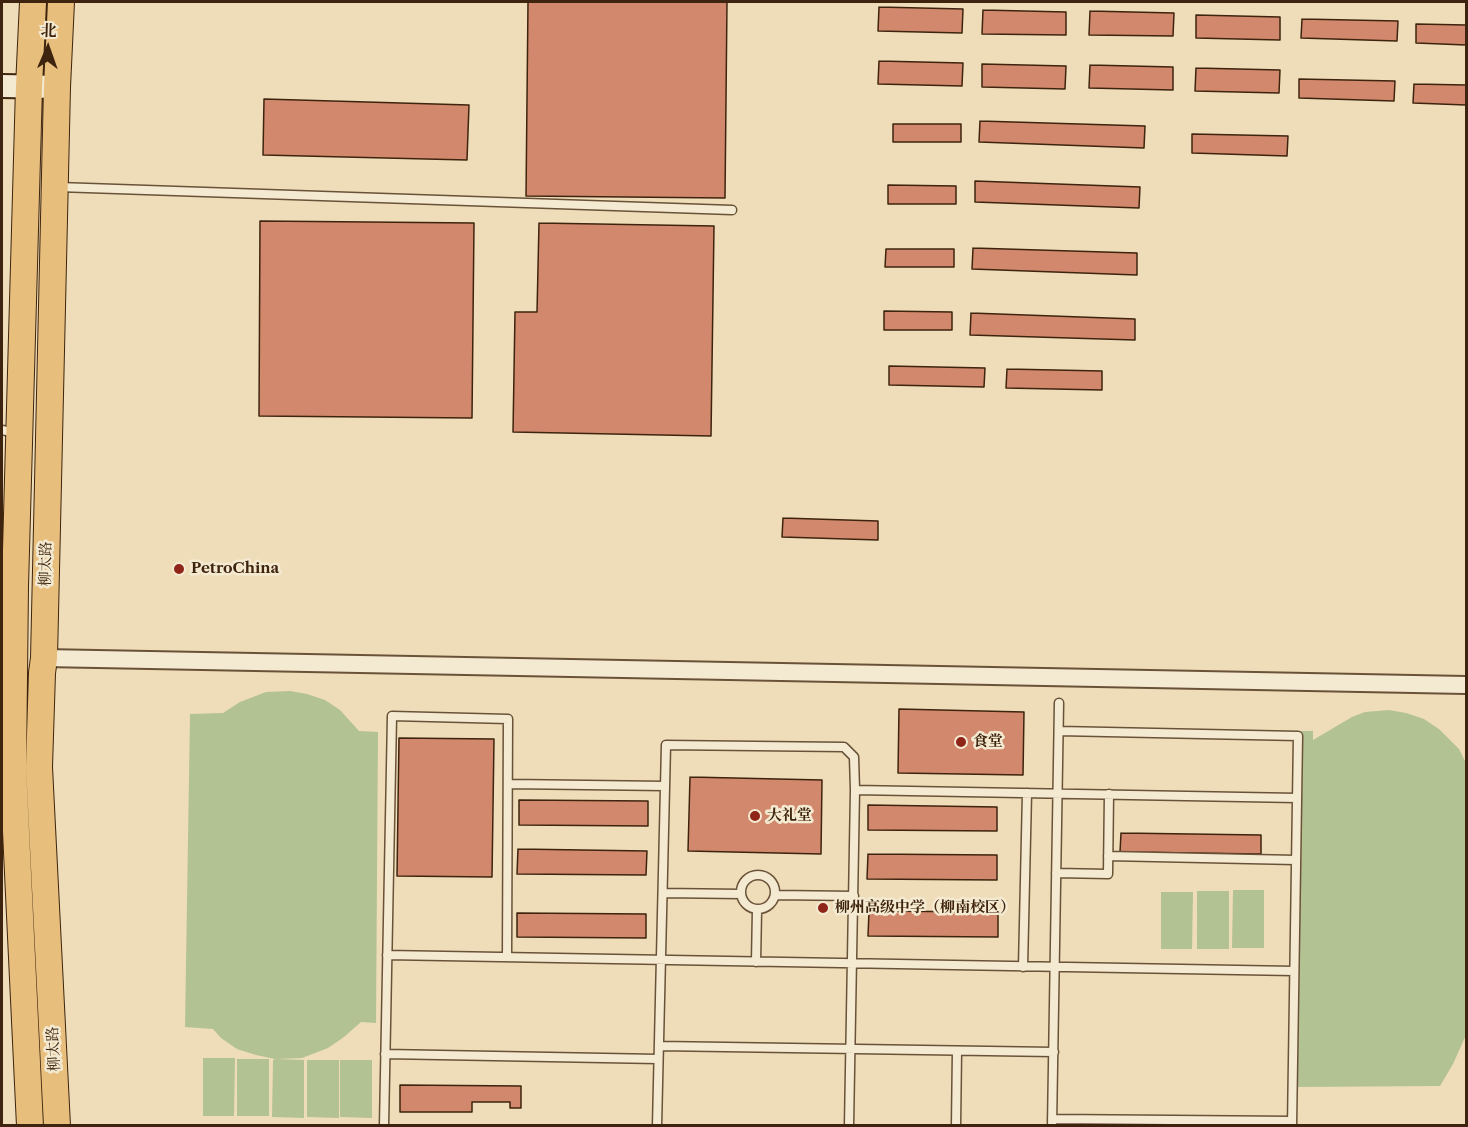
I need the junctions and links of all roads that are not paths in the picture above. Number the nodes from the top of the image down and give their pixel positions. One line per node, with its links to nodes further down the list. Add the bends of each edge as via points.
1 (33, 2): 4 (main road, 柳太路)
2 (61, 2): 5 (main road, 柳太路)
3 (2, 86): 4 (street)
4 (29, 87): 5 (street); 8 (main road, 柳太路)
5 (57, 87): 6 (main road, 柳太路)
6 (55, 187): 7 (lane); 9 (main road, 柳太路)
7 (732, 210)
8 (10, 432): 13 (main road, 柳太路, via 15,586)
9 (44, 658): 10 (street); 46 (main road, 柳太路, via 39,767)
10 (1467, 685)
11 (1059, 703): 12 (lane)
12 (1059, 731): 18 (lane); 20 (lane, via 1298,736)
13 (7, 767): 45 (main road, 柳太路)
14 (509, 784): 15 (lane); 29 (lane, via 508,719 392,716); 30 (lane)
15 (665, 786): 16 (lane, via 666,745 827,746 844,747 854,757); 24 (lane)
16 (855, 789): 17 (lane); 27 (lane)
17 (1027, 792): 18 (lane); 34 (lane)
18 (1058, 793): 19 (lane); 23 (lane)
19 (1109, 794): 20 (lane); 21 (lane)
20 (1297, 798): 22 (lane)
21 (1108, 856): 22 (lane); 23 (lane, via 1108,874)
22 (1296, 860): 36 (lane)
23 (1056, 873): 35 (lane)
24 (663, 893): 25 (lane); 31 (lane)
25 (741, 894): 26 (lane, via 744,882 759,875 773,884); 28 (lane, via 744,903)
26 (775, 895): 27 (lane); 28 (lane, via 770,904)
27 (854, 896): 33 (lane)
28 (757, 910): 32 (lane)
29 (387, 955): 30 (lane); 41 (lane)
30 (507, 957): 31 (lane)
31 (661, 960): 32 (lane); 37 (lane)
32 (756, 962): 33 (lane)
33 (853, 964): 34 (lane); 38 (lane)
34 (1023, 967): 35 (lane)
35 (1055, 967): 36 (lane); 40 (lane)
36 (1294, 971): 44 (lane)
37 (659, 1046): 38 (lane); 42 (lane)
38 (851, 1049): 39 (lane); 49 (lane)
39 (957, 1051): 40 (lane); 50 (lane)
40 (1054, 1052): 43 (lane)
41 (385, 1054): 42 (lane); 47 (lane)
42 (658, 1059): 48 (lane)
43 (1052, 1122): 44 (lane)
44 (1292, 1123)
45 (30, 1125)
46 (57, 1125)
47 (384, 1125)
48 (657, 1125)
49 (849, 1125)
50 (956, 1125)

